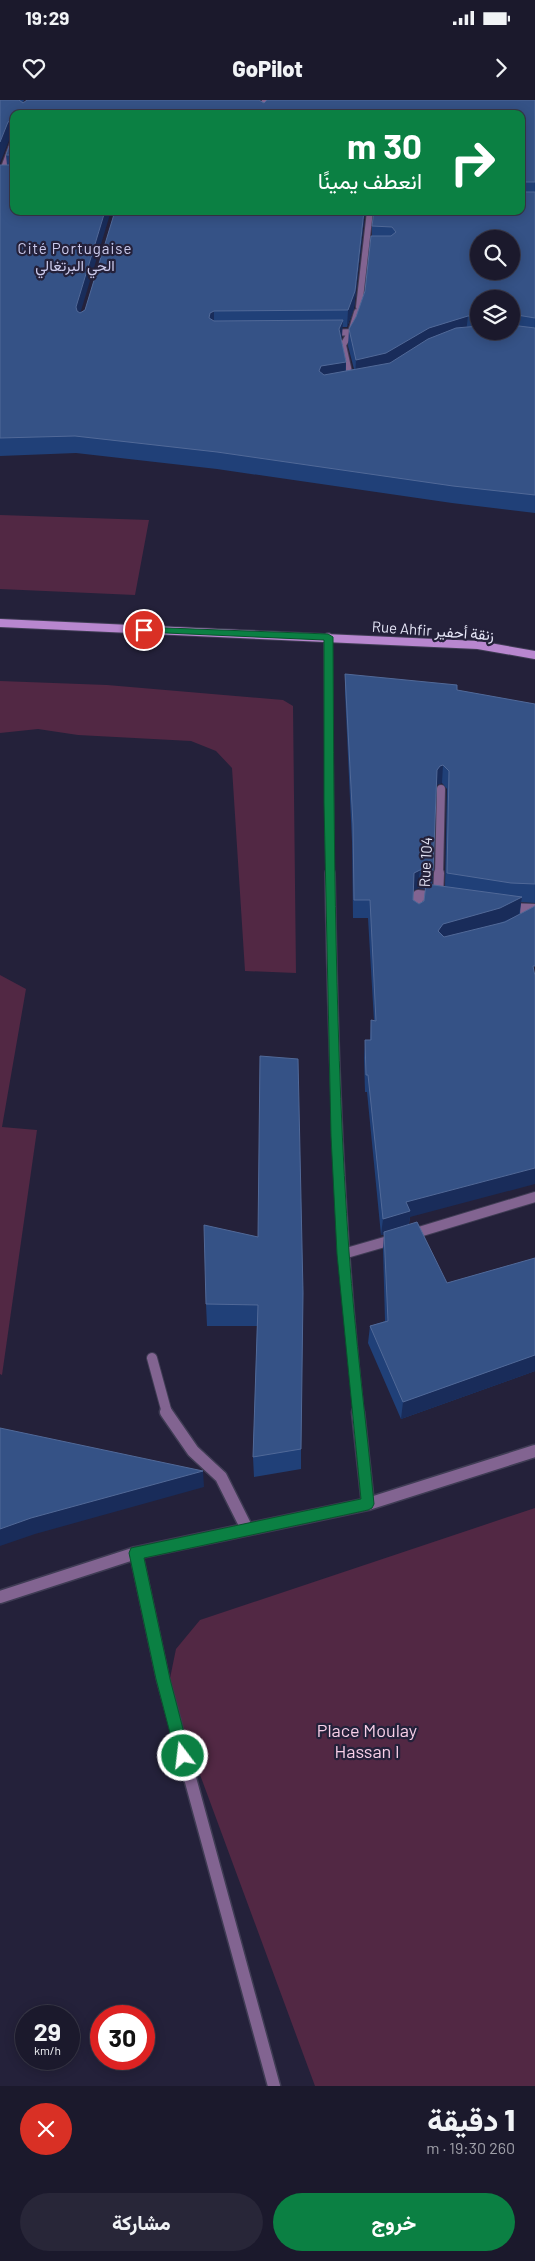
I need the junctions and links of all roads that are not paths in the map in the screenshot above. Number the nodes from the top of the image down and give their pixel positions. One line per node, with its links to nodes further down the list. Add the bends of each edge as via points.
1 (10, 153): 2 (street)
2 (3, 176)
3 (370, 215): 4 (street)
4 (366, 247): 5 (street); 6 (street, via 358,309)
5 (374, 247)
6 (351, 332): 7 (street); 9 (street, via 343,345)
7 (322, 333)
8 (360, 380): 9 (street)
9 (351, 381): 10 (street)
10 (341, 383)
11 (0, 623): 12 (street, Rue Ahfir زنقة أحفير)
12 (328, 637): 13 (street, Rue Ahfir زنقة أحفير, via 478,645); 19 (street, via 332,992)
13 (535, 655)
14 (442, 788): 17 (street, Rue 104, via 441,898 418,895)
15 (498, 906): 16 (street)
16 (535, 908)
17 (417, 915)
18 (535, 1197): 19 (street)
19 (343, 1254): 22 (street)
20 (152, 1358): 23 (street, via 165,1410 193,1451 221,1477)
21 (535, 1452): 22 (street)
22 (368, 1504): 23 (street)
23 (247, 1529): 24 (street)
24 (136, 1553): 25 (street); 26 (street, via 165,1688)
25 (0, 1597)
26 (274, 2086)

